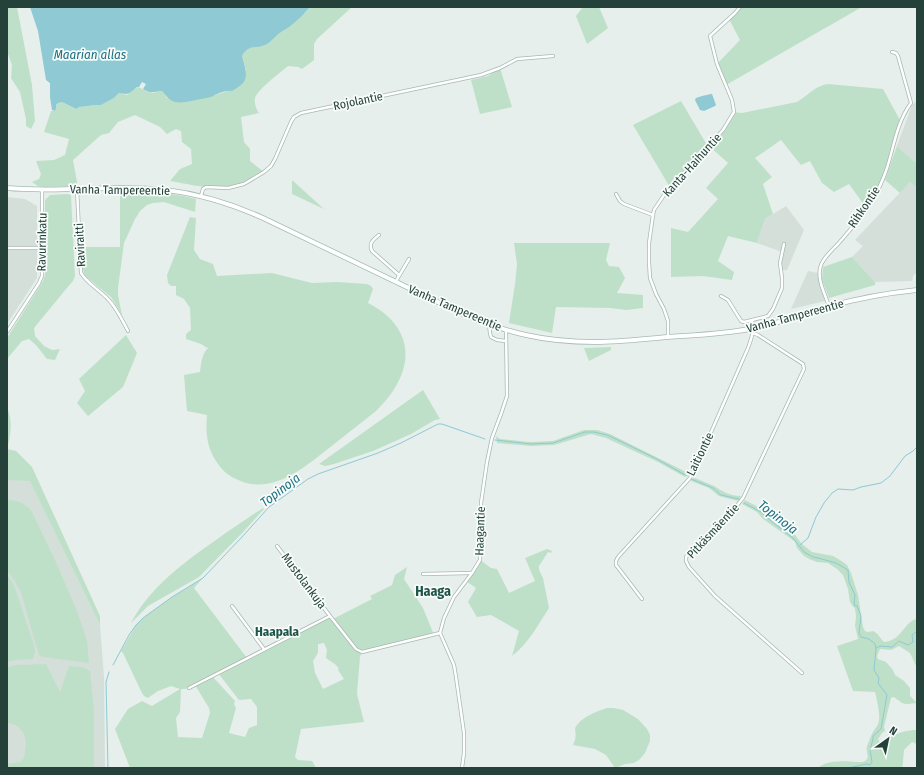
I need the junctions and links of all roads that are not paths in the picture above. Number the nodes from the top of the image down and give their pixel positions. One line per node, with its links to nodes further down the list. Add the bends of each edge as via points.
1 (740, 7): 9 (street, Kanta-Haihuntie, via 710,36 734,112 723,130 664,195)
2 (892, 52): 19 (street, Rihkontie, via 898,56 911,103 900,122 887,170 871,202 821,265 820,281)
3 (554, 56): 8 (street, Rojolantie, via 517,59 481,75 301,113 294,117 275,159 264,172 244,184 228,188 206,187)
4 (7, 188): 6 (main road, Vanha Tampereentie)
5 (77, 189): 6 (main road, Vanha Tampereentie); 8 (main road, Vanha Tampereentie, via 127,188); 23 (street, Raviraitti, via 81,273 113,305)
6 (42, 190): 13 (street, Ravurinkatu)
7 (616, 194): 9 (street, via 624,204)
8 (201, 196): 16 (main road, Vanha Tampereentie, via 263,218)
9 (653, 215): 26 (street, Kanta-Haihuntie, via 649,243 650,278 668,321)
10 (379, 234): 15 (street, via 371,242 370,248)
11 (784, 244): 20 (street, via 780,262 782,288 768,316)
12 (7, 248): 13 (street)
13 (43, 248): 25 (street, Ravurinkatu, via 42,276 39,283)
14 (409, 259): 15 (street)
15 (399, 276): 16 (street)
16 (396, 282): 21 (main road, Vanha Tampereentie)
17 (917, 290): 19 (main road, Vanha Tampereentie, via 872,296)
18 (721, 296): 20 (street, via 728,300 741,321)
19 (829, 307): 24 (main road, Vanha Tampereentie)
20 (752, 320): 24 (street)
21 (489, 324): 22 (main road, Vanha Tampereentie); 27 (street, via 491,337)
22 (506, 330): 26 (main road, Vanha Tampereentie, via 579,342); 27 (street, Haagantie)
23 (128, 331)
24 (754, 331): 26 (main road, Vanha Tampereentie); 31 (street, Laitiontie, via 690,478 616,561 616,565); 36 (street, Pitkäsmäentie, via 803,364 804,369 743,498 686,556 686,561 715,596)
25 (7, 332)
26 (668, 337)
27 (506, 341): 29 (street, Haagantie, via 507,396 492,438 487,462 481,503 480,560)
28 (277, 546): 33 (street, Mustolankuja)
29 (472, 573): 30 (street); 34 (street, Haagantie, via 454,596)
30 (423, 574)
31 (642, 599)
32 (232, 606): 35 (street)
33 (330, 616): 34 (street, Mustolankuja, via 362,652); 35 (street)
34 (440, 633): 38 (street, via 454,665 456,677 464,733)
35 (264, 649): 37 (street)
36 (802, 673)
37 (189, 688)
38 (462, 768)

